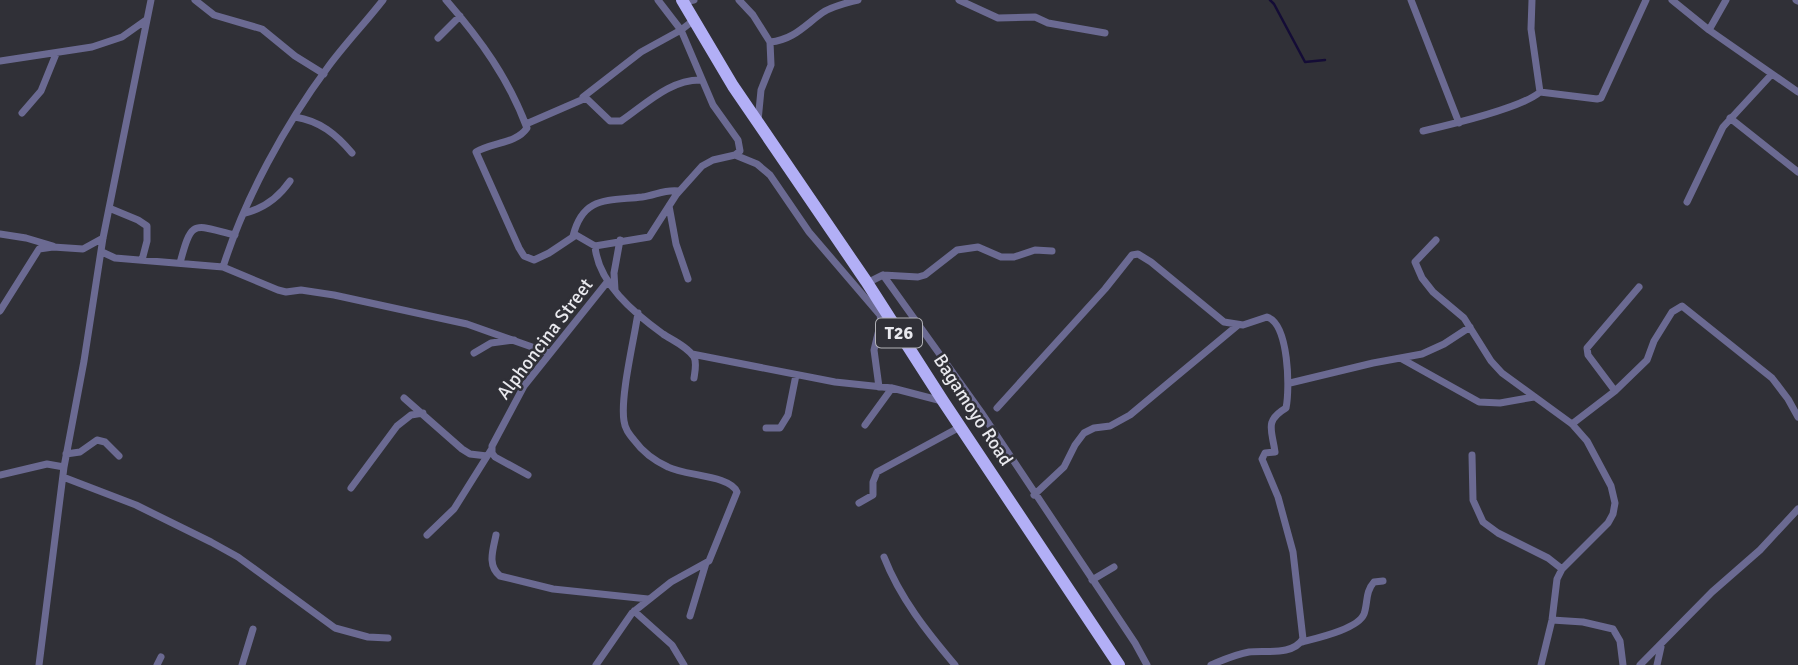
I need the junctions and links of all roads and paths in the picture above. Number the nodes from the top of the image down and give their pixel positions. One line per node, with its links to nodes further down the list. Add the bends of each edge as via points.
1 (151, 0): 16 (street)
2 (195, 0): 25 (street, via 214,15 262,29)
3 (383, 0): 25 (street)
4 (446, 0): 15 (street)
5 (658, 0): 18 (street)
6 (739, 0): 22 (street)
7 (858, 0): 22 (street, via 827,9 798,33)
8 (959, 0): 20 (street, via 998,18 1035,17)
9 (1411, 0): 35 (street)
10 (1532, 0): 28 (street, via 1531,29)
11 (1646, 0): 28 (street, via 1601,97)
12 (1672, 0): 19 (street)
13 (1726, 0): 19 (street)
14 (686, 1): 17 (highway, Bagamoyo Road / T26)
15 (460, 16): 21 (street); 36 (street, via 494,61)
16 (146, 20): 23 (street, via 122,37); 45 (street)
17 (694, 20): 18 (street); 34 (highway, Bagamoyo Road / T26)
18 (681, 30): 27 (street); 30 (street, via 641,52)
19 (1709, 30): 26 (street)
20 (1105, 33)
21 (438, 38)
22 (770, 42): 34 (street, via 771,65 761,90)
23 (56, 54): 24 (street); 31 (street, via 41,91)
24 (0, 61)
25 (324, 74): 32 (street)
26 (1771, 75): 29 (street); 33 (street)
27 (702, 80): 30 (street, via 689,80 663,91 621,121 610,121 588,98); 39 (street, via 741,145)
28 (1540, 92): 35 (street)
29 (1798, 92)
30 (582, 98): 36 (street)
31 (22, 113)
32 (295, 117): 38 (street, via 327,128); 46 (street, via 273,151)
33 (1730, 118): 40 (street); 43 (street)
34 (758, 122): 63 (highway, Bagamoyo Road / T26)
35 (1459, 123): 37 (street)
36 (526, 124): 49 (street, via 521,135 477,154 524,256 540,258)
37 (1423, 131)
38 (352, 153)
39 (736, 155): 42 (street, via 707,162); 79 (street, via 769,175 815,239 880,315 874,350)
40 (1798, 172)
41 (290, 181): 46 (street, via 277,198)
42 (680, 191): 44 (street); 49 (street, via 590,205 577,221)
43 (1688, 202)
44 (669, 206): 51 (street, via 649,237); 61 (street)
45 (109, 208): 50 (street); 57 (street, via 147,226)
46 (245, 213): 48 (street)
47 (0, 234): 54 (street)
48 (235, 235): 58 (street, via 195,228 188,234); 59 (street)
49 (573, 236): 53 (street)
50 (103, 238): 54 (street, via 82,249); 56 (street)
51 (620, 240): 53 (street); 65 (street)
52 (1436, 240): 70 (street, via 1415,262 1433,292)
53 (595, 246): 62 (street, via 599,267)
54 (57, 248): 66 (street, via 37,251)
55 (1052, 251): 60 (street, via 1001,257 978,247 957,250 925,275)
56 (102, 252): 57 (street); 94 (street)
57 (142, 260): 58 (street)
58 (180, 263): 59 (street)
59 (223, 267): 71 (street, via 278,290 346,298 467,324)
60 (883, 275): 63 (street); 88 (street)
61 (688, 279)
62 (608, 281): 65 (street); 73 (street, Alphoncina Street)
63 (867, 283): 84 (highway, Bagamoyo Road / T26)
64 (1639, 287): 81 (street, via 1587,348)
65 (615, 291): 67 (street)
66 (0, 311)
67 (638, 313): 74 (street); 108 (street, via 622,411 628,432 662,464 727,482 737,492)
68 (1082, 321): 85 (street)
69 (1238, 325): 78 (street, via 1267,317 1275,321); 85 (street, via 1224,322 1144,257 1132,255); 102 (street, via 1130,415 1084,433 1064,467)
70 (1470, 327): 75 (street, via 1444,344); 82 (street, via 1502,373)
71 (514, 340): 72 (street, via 491,343); 73 (street)
72 (474, 353)
73 (549, 354): 93 (street, Alphoncina Street, via 514,402)
74 (692, 354): 76 (street); 77 (street)
75 (1402, 359): 78 (street); 82 (street, via 1479,402)
76 (796, 375): 79 (street); 92 (street, via 787,420 780,428)
77 (694, 378)
78 (1290, 383): 119 (street, via 1286,408 1276,413 1271,423 1275,452 1265,453 1262,459 1293,552)
79 (879, 387): 80 (street)
80 (892, 388): 84 (street); 90 (street)
81 (1615, 391): 87 (street, via 1647,360 1672,312 1682,306 1767,373); 89 (street)
82 (1535, 397): 89 (street)
83 (404, 398): 86 (street)
84 (943, 401): 91 (highway, Bagamoyo Road / T26)
85 (997, 408): 88 (street)
86 (423, 413): 93 (street, via 470,454); 101 (street, via 411,415 397,426)
87 (1798, 417)
88 (985, 419): 102 (street)
89 (1572, 424): 110 (street, via 1599,463 1615,503 1608,523)
90 (865, 425)
91 (960, 427): 103 (street, via 877,472 873,495); 121 (highway, Bagamoyo Road / T26)
92 (766, 428)
93 (489, 453): 99 (street); 105 (street, Alphoncina Street, via 454,509)
94 (66, 454): 96 (street, via 101,440); 97 (street)
95 (1472, 455): 110 (street, via 1474,500 1483,522)
96 (119, 456)
97 (64, 467): 98 (street, via 47,464); 100 (street)
98 (0, 475)
99 (528, 475)
100 (63, 477): 118 (street, via 136,505 238,557 335,628); 122 (street)
101 (351, 488)
102 (1034, 495): 111 (street)
103 (859, 503)
104 (1798, 509): 120 (street)
105 (427, 535)
106 (496, 535): 113 (street, via 491,563 504,578 553,589)
107 (884, 557): 126 (street, via 903,596)
108 (706, 563): 113 (street); 115 (street)
109 (1114, 567): 111 (street)
110 (1562, 569): 116 (street)
111 (1092, 580): 127 (street)
112 (1383, 581): 119 (street, via 1370,587 1360,620)
113 (648, 599): 114 (street)
114 (634, 611): 124 (street); 125 (street, via 672,645)
115 (690, 616)
116 (1552, 620): 129 (street); 130 (street, via 1613,629 1620,641)
117 (253, 629): 123 (street)
118 (388, 638)
119 (1302, 642): 128 (street, via 1273,652 1228,657)
120 (1661, 646): 131 (street); 132 (street)
121 (1117, 664)
122 (39, 665)
123 (242, 665)
124 (596, 665)
125 (684, 665)
126 (955, 665)
127 (1147, 665)
128 (1211, 665)
129 (1541, 665)
130 (1623, 665)
131 (1640, 665)
132 (1657, 665)

